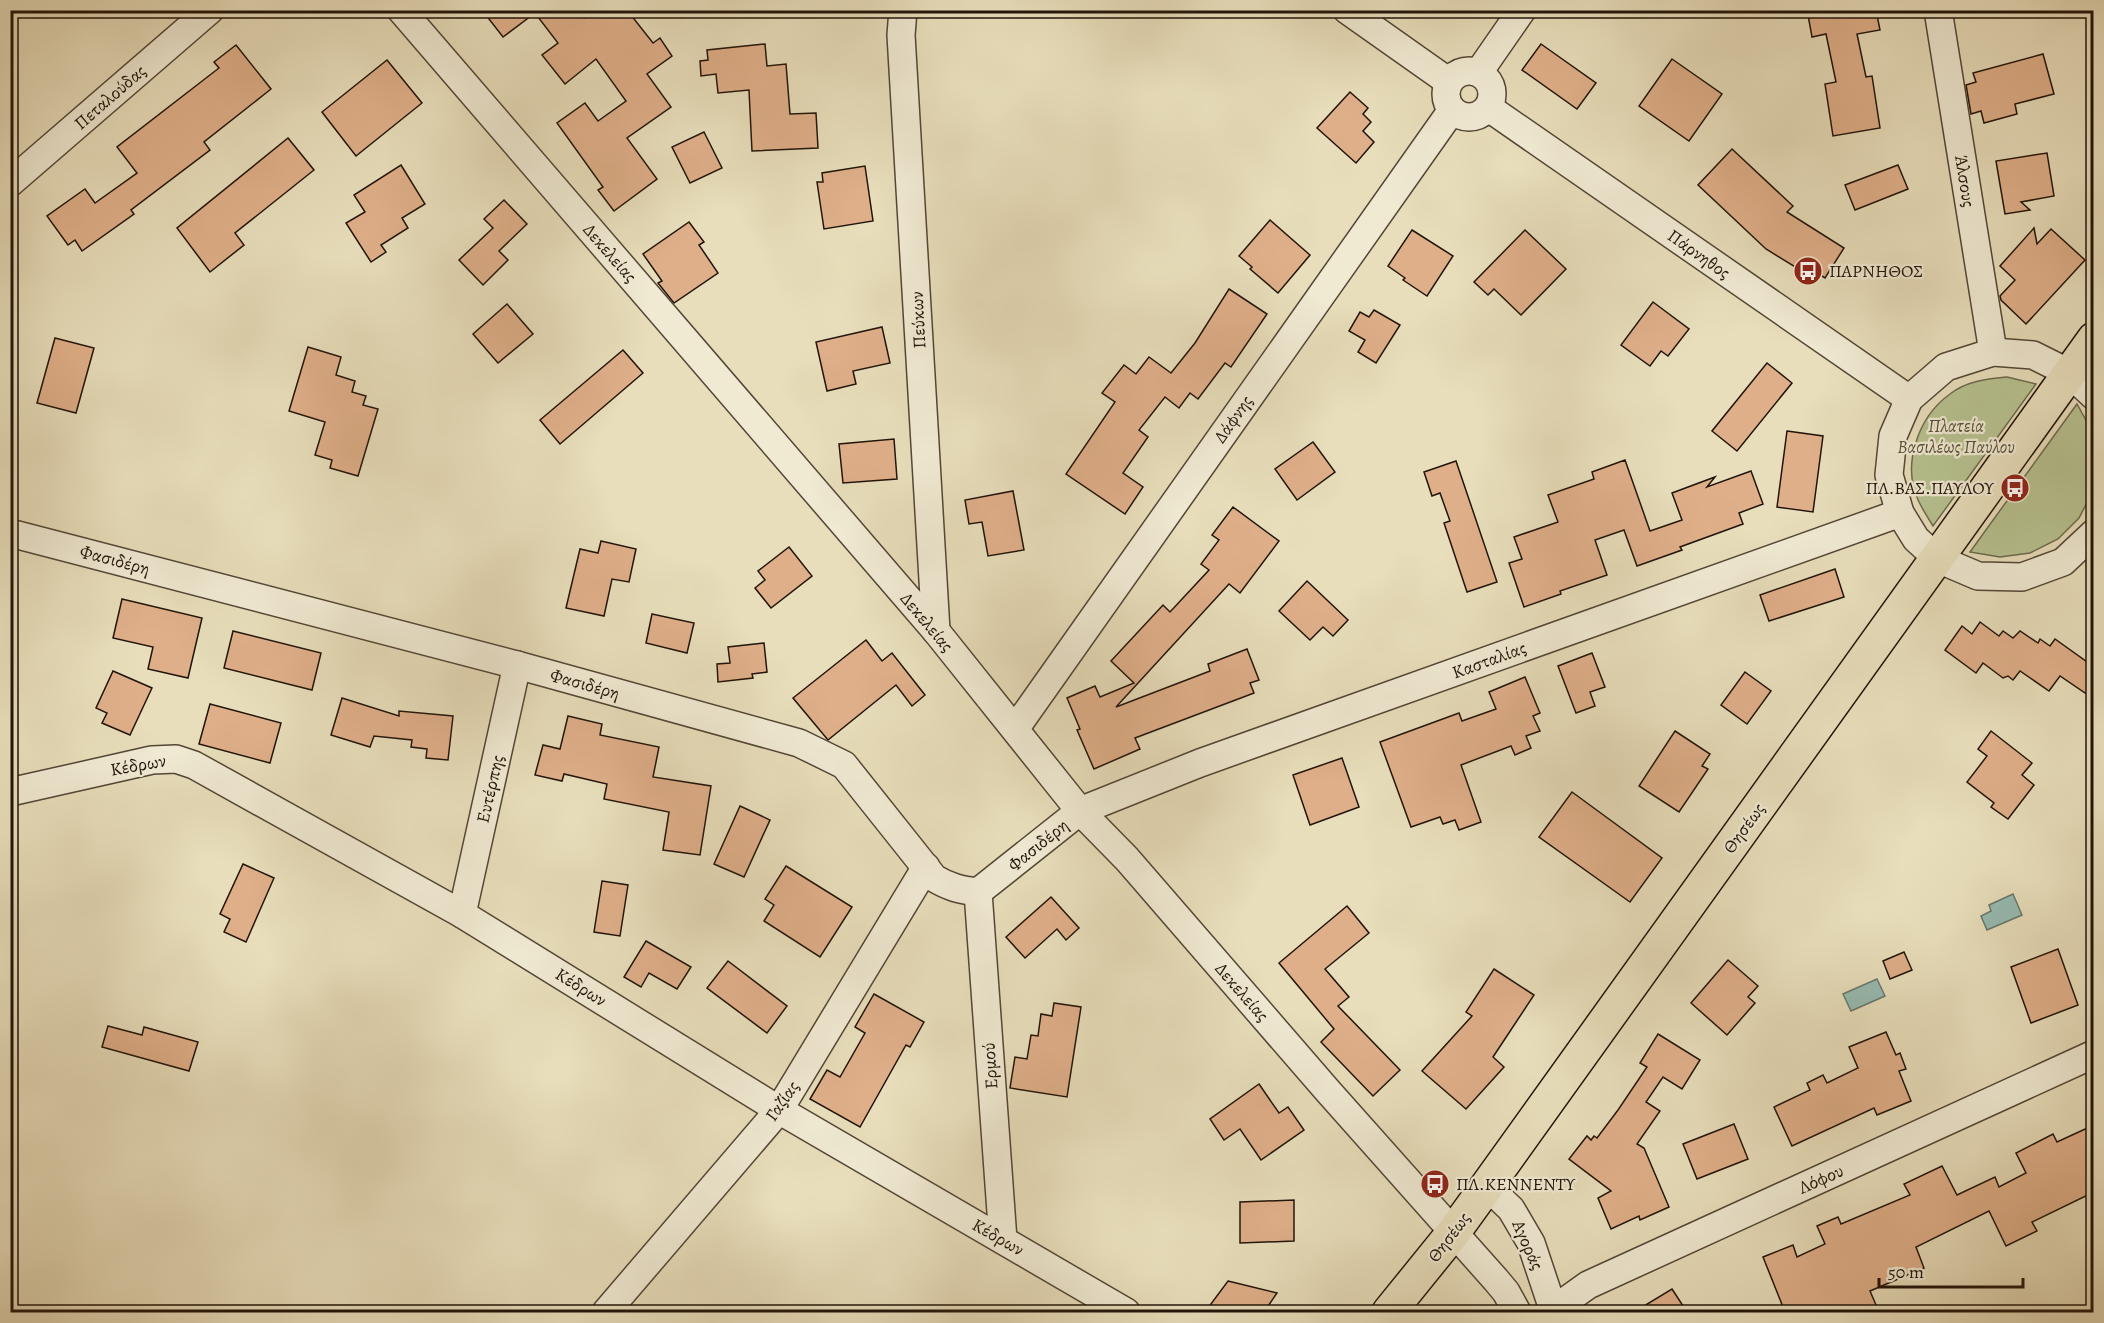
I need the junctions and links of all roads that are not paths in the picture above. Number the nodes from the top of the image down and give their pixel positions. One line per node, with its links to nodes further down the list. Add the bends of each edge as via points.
1 (210, 10): 11 (street, Πεταλούδας)
2 (401, 10): 21 (street, Δεκελείας)
3 (903, 10): 21 (street, Πεύκων)
4 (1347, 10): 8 (street)
5 (1522, 10): 7 (street)
6 (1938, 10): 13 (street, Άλσους)
7 (1479, 72): 8 (street, via 1460,72); 9 (street, via 1487,78 1493,92)
8 (1449, 82): 10 (street, via 1446,96)
9 (1489, 108): 10 (street, via 1472,117); 16 (street, Πάρνηθος)
10 (1452, 110): 23 (street, Δάφνης)
11 (10, 183)
12 (2094, 339): 14 (main road, Θησέως)
13 (1992, 352): 14 (street, via 2033,356); 16 (street, via 1946,367)
14 (2069, 373): 15 (street); 20 (main road, Θησέως)
15 (2094, 396)
16 (1909, 399): 17 (street, via 1893,436 1889,475)
17 (1900, 513): 20 (street, via 1916,538); 25 (street, Κασταλίας, via 1200,763)
18 (10, 533): 22 (street, Φασιδέρη)
19 (2094, 534): 20 (street, via 2063,562 2022,577 1978,576)
20 (1938, 559): 31 (main road, Θησέως)
21 (936, 630): 23 (street, Δεκελείας)
22 (518, 665): 26 (street, Φασιδέρη, via 799,743 844,765); 28 (street, Ευτέρπης)
23 (1015, 729): 25 (street, Δεκελείας)
24 (10, 792): 28 (street, Κέδρων, via 152,760 186,761)
25 (1080, 811): 27 (street, Φασιδέρη); 32 (street, Δεκελείας, via 1127,859)
26 (926, 867): 27 (street, Φασιδέρη, via 947,886); 30 (street, Γαζίας)
27 (978, 892): 33 (street, Ερμού)
28 (462, 914): 30 (street, Κέδρων)
29 (2094, 1054): 38 (street, Λόφου, via 1588,1285)
30 (779, 1110): 33 (street, Κέδρων); 34 (street, Γαζίας)
31 (1487, 1186): 32 (main road, Θησέως); 38 (street, Αγοράς, via 1511,1209 1531,1243)
32 (1453, 1233): 36 (main road, Θησέως); 37 (street, via 1509,1297)
33 (1003, 1240): 35 (street, Κέδρων)
34 (606, 1312)
35 (1126, 1312)
36 (1389, 1312)
37 (1517, 1312)
38 (1554, 1312)

